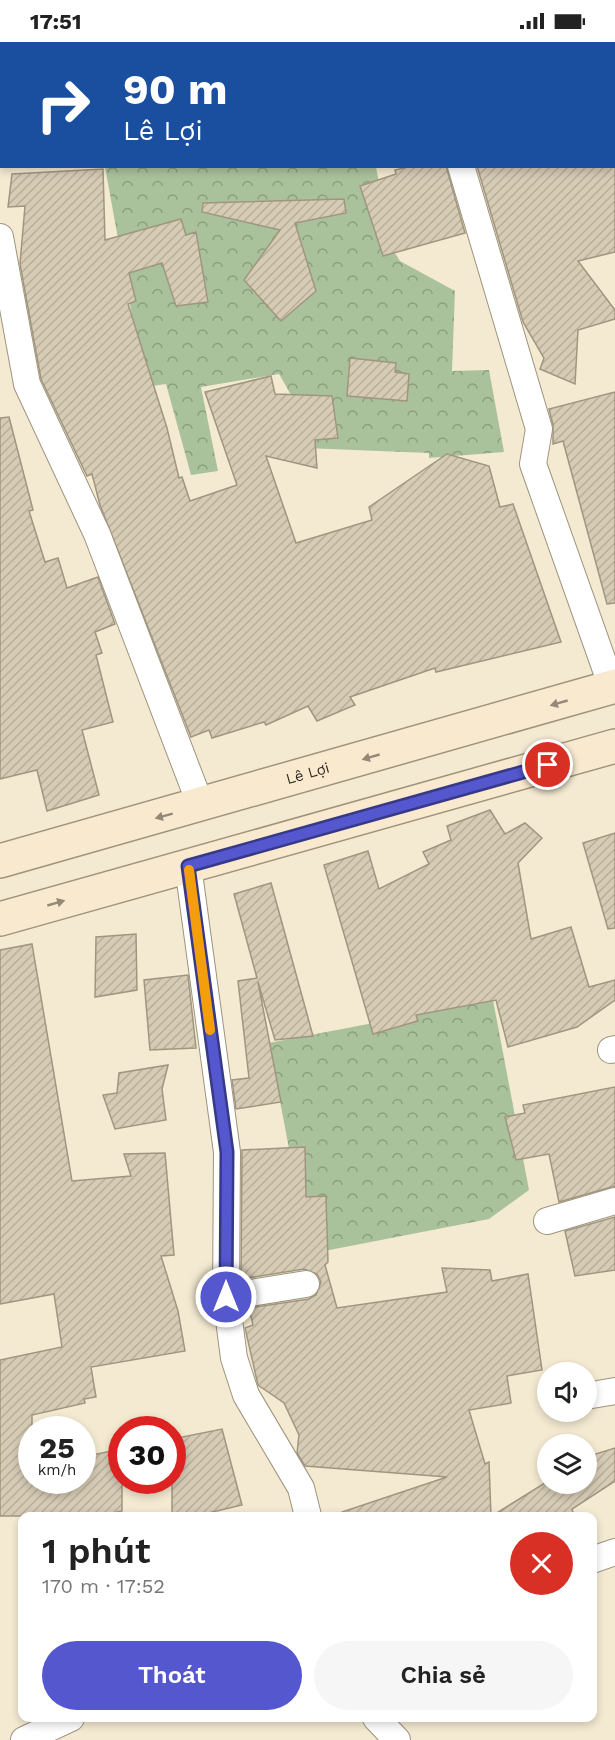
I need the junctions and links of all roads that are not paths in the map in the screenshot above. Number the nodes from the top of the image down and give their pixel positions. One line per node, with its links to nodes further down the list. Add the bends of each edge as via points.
1 (462, 168): 3 (street, via 539,429 532,464)
2 (0, 237): 5 (street, via 27,384 97,534)
3 (613, 687): 5 (main road, Lê Lợi, one-way to 5)
4 (615, 746): 7 (main road)
5 (201, 806): 6 (main road, Lê Lợi, one-way to 6)
6 (0, 861)
7 (188, 866): 8 (main road, one-way to 7); 12 (street, via 227,1152)
8 (0, 919)
9 (615, 1201): 10 (street)
10 (547, 1221)
11 (306, 1284): 12 (street)
12 (226, 1297): 15 (street, via 234,1358 246,1395 301,1488)
13 (615, 1391): 14 (street)
14 (597, 1394)
15 (308, 1512)
16 (615, 1552): 17 (street)
17 (597, 1558)
18 (62, 1722): 20 (street)
19 (380, 1722): 21 (street)
20 (24, 1740)
21 (397, 1740)

